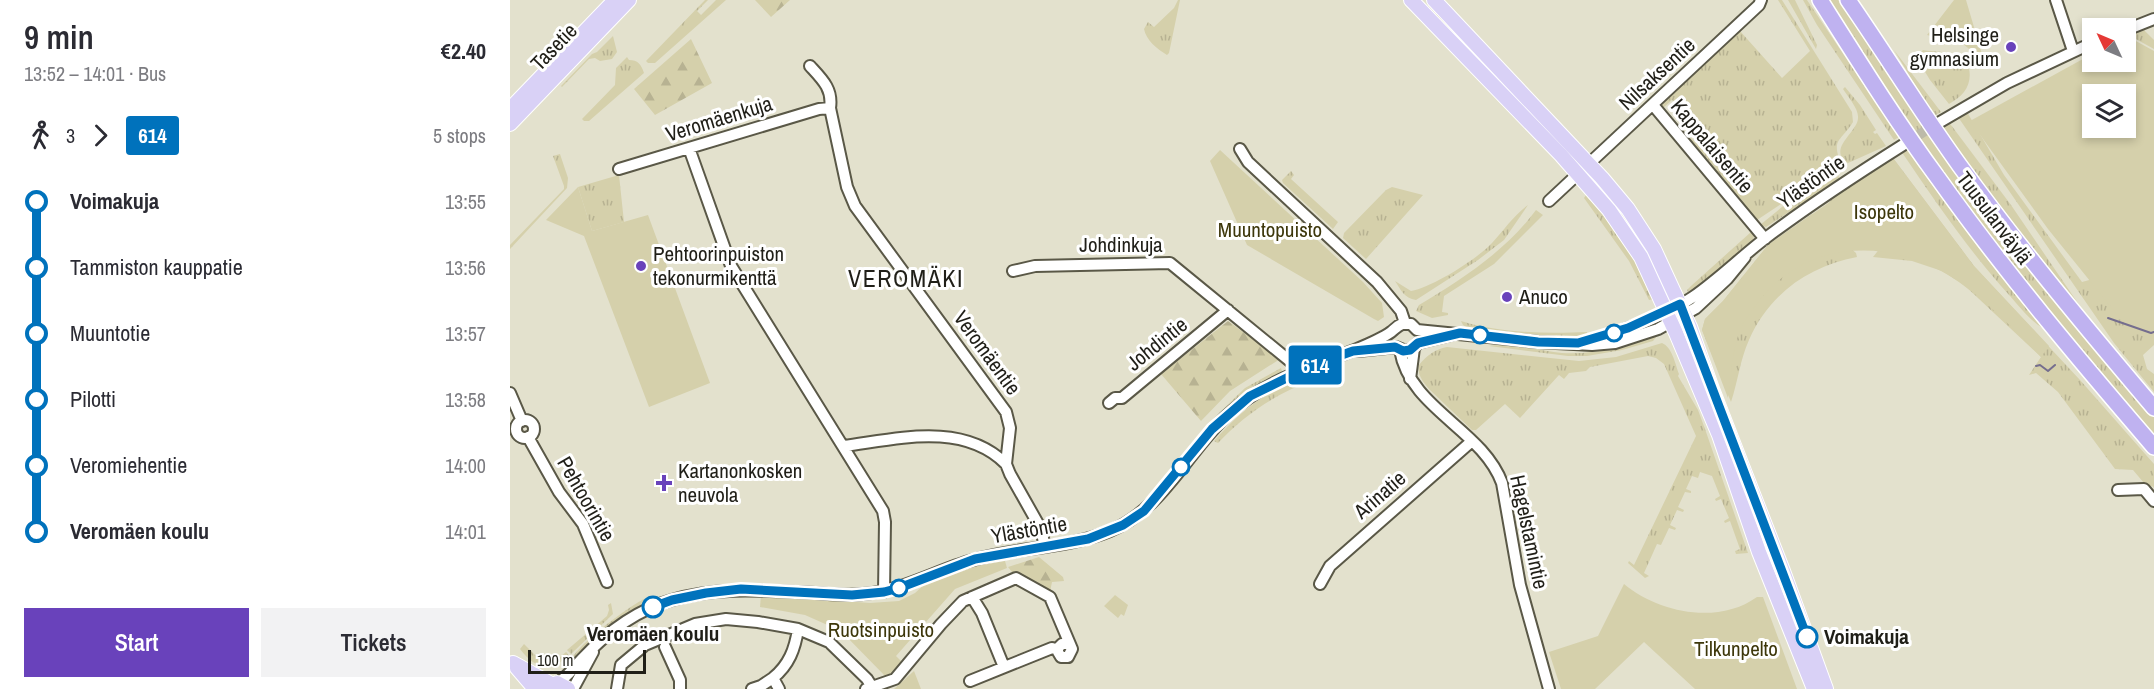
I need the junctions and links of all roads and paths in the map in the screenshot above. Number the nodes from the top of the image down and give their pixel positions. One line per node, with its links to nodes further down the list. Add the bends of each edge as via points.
1 (615, 0): 16 (main road, Tasetie)
2 (629, 0): 18 (main road, Tasetie)
3 (1411, 0): 24 (main road)
4 (1434, 0): 22 (main road)
5 (1761, 0): 14 (street, Nilsaksentie)
6 (1820, 0): 47 (highway, Tuusulanväylä, via 1897,120 1982,237)
7 (1848, 0): 41 (highway, Tuusulanväylä, via 2002,222)
8 (2056, 0): 12 (street)
9 (2154, 19): 10 (street)
10 (2136, 26)
11 (2082, 47): 12 (street)
12 (2073, 51): 17 (street)
13 (810, 66): 15 (street, Veromäentie, via 829,89)
14 (1653, 105): 22 (street, Nilsaksentie); 26 (street, Kappalaisentie)
15 (830, 108): 20 (street, Veromäenkuja); 48 (street, Veromäentie, via 847,187 855,206 1006,412 1010,428)
16 (510, 109)
17 (1940, 122)
18 (510, 124)
19 (1903, 145): 26 (street, Ylästöntie)
20 (689, 148): 23 (street, Veromäenkuja); 46 (street, via 731,266)
21 (1240, 148): 31 (street, via 1248,162 1377,282 1401,311)
22 (1590, 164): 24 (street, Nilsaksentie); 29 (main road, via 1642,228)
23 (619, 169)
24 (1579, 175): 25 (street, Nilsaksentie); 30 (main road, via 1641,257)
25 (1549, 201)
26 (1765, 238): 29 (street, Ylästöntie)
27 (1013, 271): 28 (street, Johdinkuja, via 1035,266 1170,263)
28 (1228, 310): 37 (street, Johdinkuja); 40 (street, Johdintie, via 1122,399)
29 (1682, 310): 30 (street, Ylästöntie); 73 (main road)
30 (1669, 317): 33 (street, Ylästöntie, via 1658,329 1615,343 1592,345); 72 (main road, via 1719,435 1759,552)
31 (1398, 327): 32 (street, Ylästöntie, via 1411,324); 35 (street, via 1392,339); 36 (street, Ylästöntie)
32 (1417, 330): 33 (street, Ylästöntie); 34 (street)
33 (1460, 333): 34 (street, Ylästöntie)
34 (1416, 345): 35 (street, Ylästöntie, via 1406,351); 38 (street)
35 (1398, 348): 36 (street, Ylästöntie); 38 (street, Hagelstamintie)
36 (1353, 351): 37 (street, Ylästöntie)
37 (1298, 371): 51 (street, Ylästöntie, via 1232,410 1202,440 1160,494 1135,517 1098,535)
38 (1410, 379): 45 (street, Hagelstamintie)
39 (510, 393): 42 (street)
40 (1109, 402)
41 (2154, 408)
42 (522, 421): 43 (street); 44 (street, via 532,425)
43 (513, 434): 44 (street)
44 (528, 437): 52 (street, Pehtoorintie, via 559,492 583,524)
45 (1473, 441): 53 (street, Arinatie, via 1330,566); 71 (street, Hagelstamintie, via 1493,464 1502,483 1520,585)
46 (844, 446): 48 (street, via 916,437 954,438 987,450); 54 (street, via 883,511)
47 (2154, 447)
48 (1006, 464): 51 (street, via 1041,529)
49 (2118, 490): 50 (street, via 2144,489)
50 (2154, 501)
51 (1045, 547): 54 (street, Ylästöntie, via 975,559)
52 (607, 582)
53 (1320, 584)
54 (884, 592): 58 (street, Ylästöntie, via 852,595 741,589 706,593 672,600 631,617)
55 (972, 597): 60 (street); 60 (street, via 1016,578 1050,597 1069,644); 64 (street, via 941,624 895,680)
56 (798, 629): 57 (street, via 726,619 695,624); 61 (street, via 793,654); 64 (street, via 835,647)
57 (663, 643): 67 (street, via 645,645 621,665); 68 (street, via 680,680)
58 (595, 648): 63 (street, Ylästöntie); 66 (street, Ylästöntie)
59 (512, 661): 63 (main road); 65 (main road)
60 (1004, 668): 62 (street)
61 (773, 678): 69 (street); 70 (street)
62 (969, 681)
63 (555, 686)
64 (869, 688)
65 (535, 689)
66 (573, 689)
67 (617, 689)
68 (680, 689)
69 (752, 689)
70 (779, 689)
71 (1549, 689)
72 (1814, 689)
73 (1826, 689)

